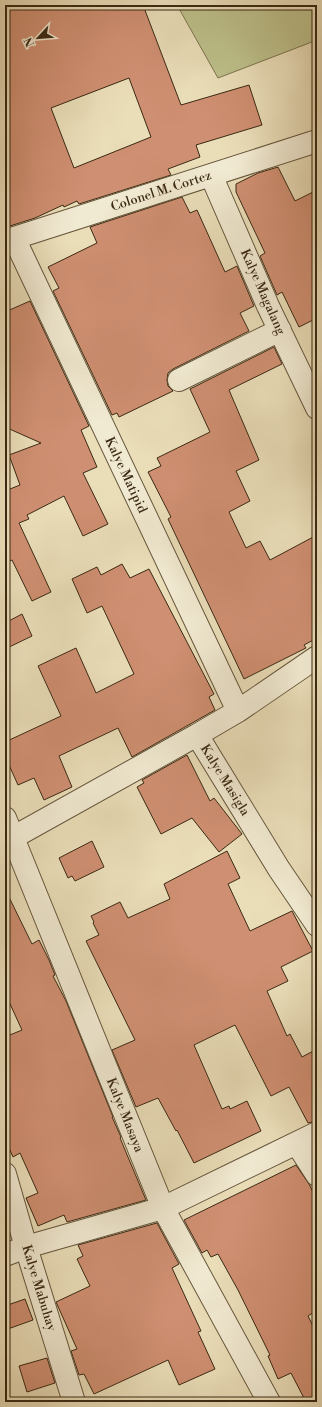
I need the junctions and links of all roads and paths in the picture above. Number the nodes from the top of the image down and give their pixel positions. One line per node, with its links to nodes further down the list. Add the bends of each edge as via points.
1 (317, 141): 2 (street, Colonel M. Cortez)
2 (211, 175): 3 (street, Colonel M. Cortez); 4 (street, Kalye Magalang)
3 (10, 239): 8 (street, Kalye Matipid)
4 (280, 330): 5 (street); 6 (street, Kalye Magalang)
5 (179, 380)
6 (317, 408)
7 (317, 657): 8 (street, Kalye Masigla)
8 (238, 711): 9 (street, Kalye Masigla)
9 (197, 735): 11 (street); 12 (street, Kalye Masigla, via 279,869)
10 (5, 818): 11 (street, Kalye Masaya)
11 (9, 840): 17 (street, Kalye Masaya)
12 (317, 925)
13 (317, 1133): 14 (street)
14 (297, 1144): 16 (street); 17 (street)
15 (5, 1174): 18 (street, Kalye Mabuhay)
16 (317, 1175)
17 (163, 1208): 18 (street); 21 (street, Kalye Masaya)
18 (26, 1248): 19 (street); 20 (street, Kalye Mabuhay)
19 (5, 1255)
20 (74, 1402)
21 (268, 1402)

